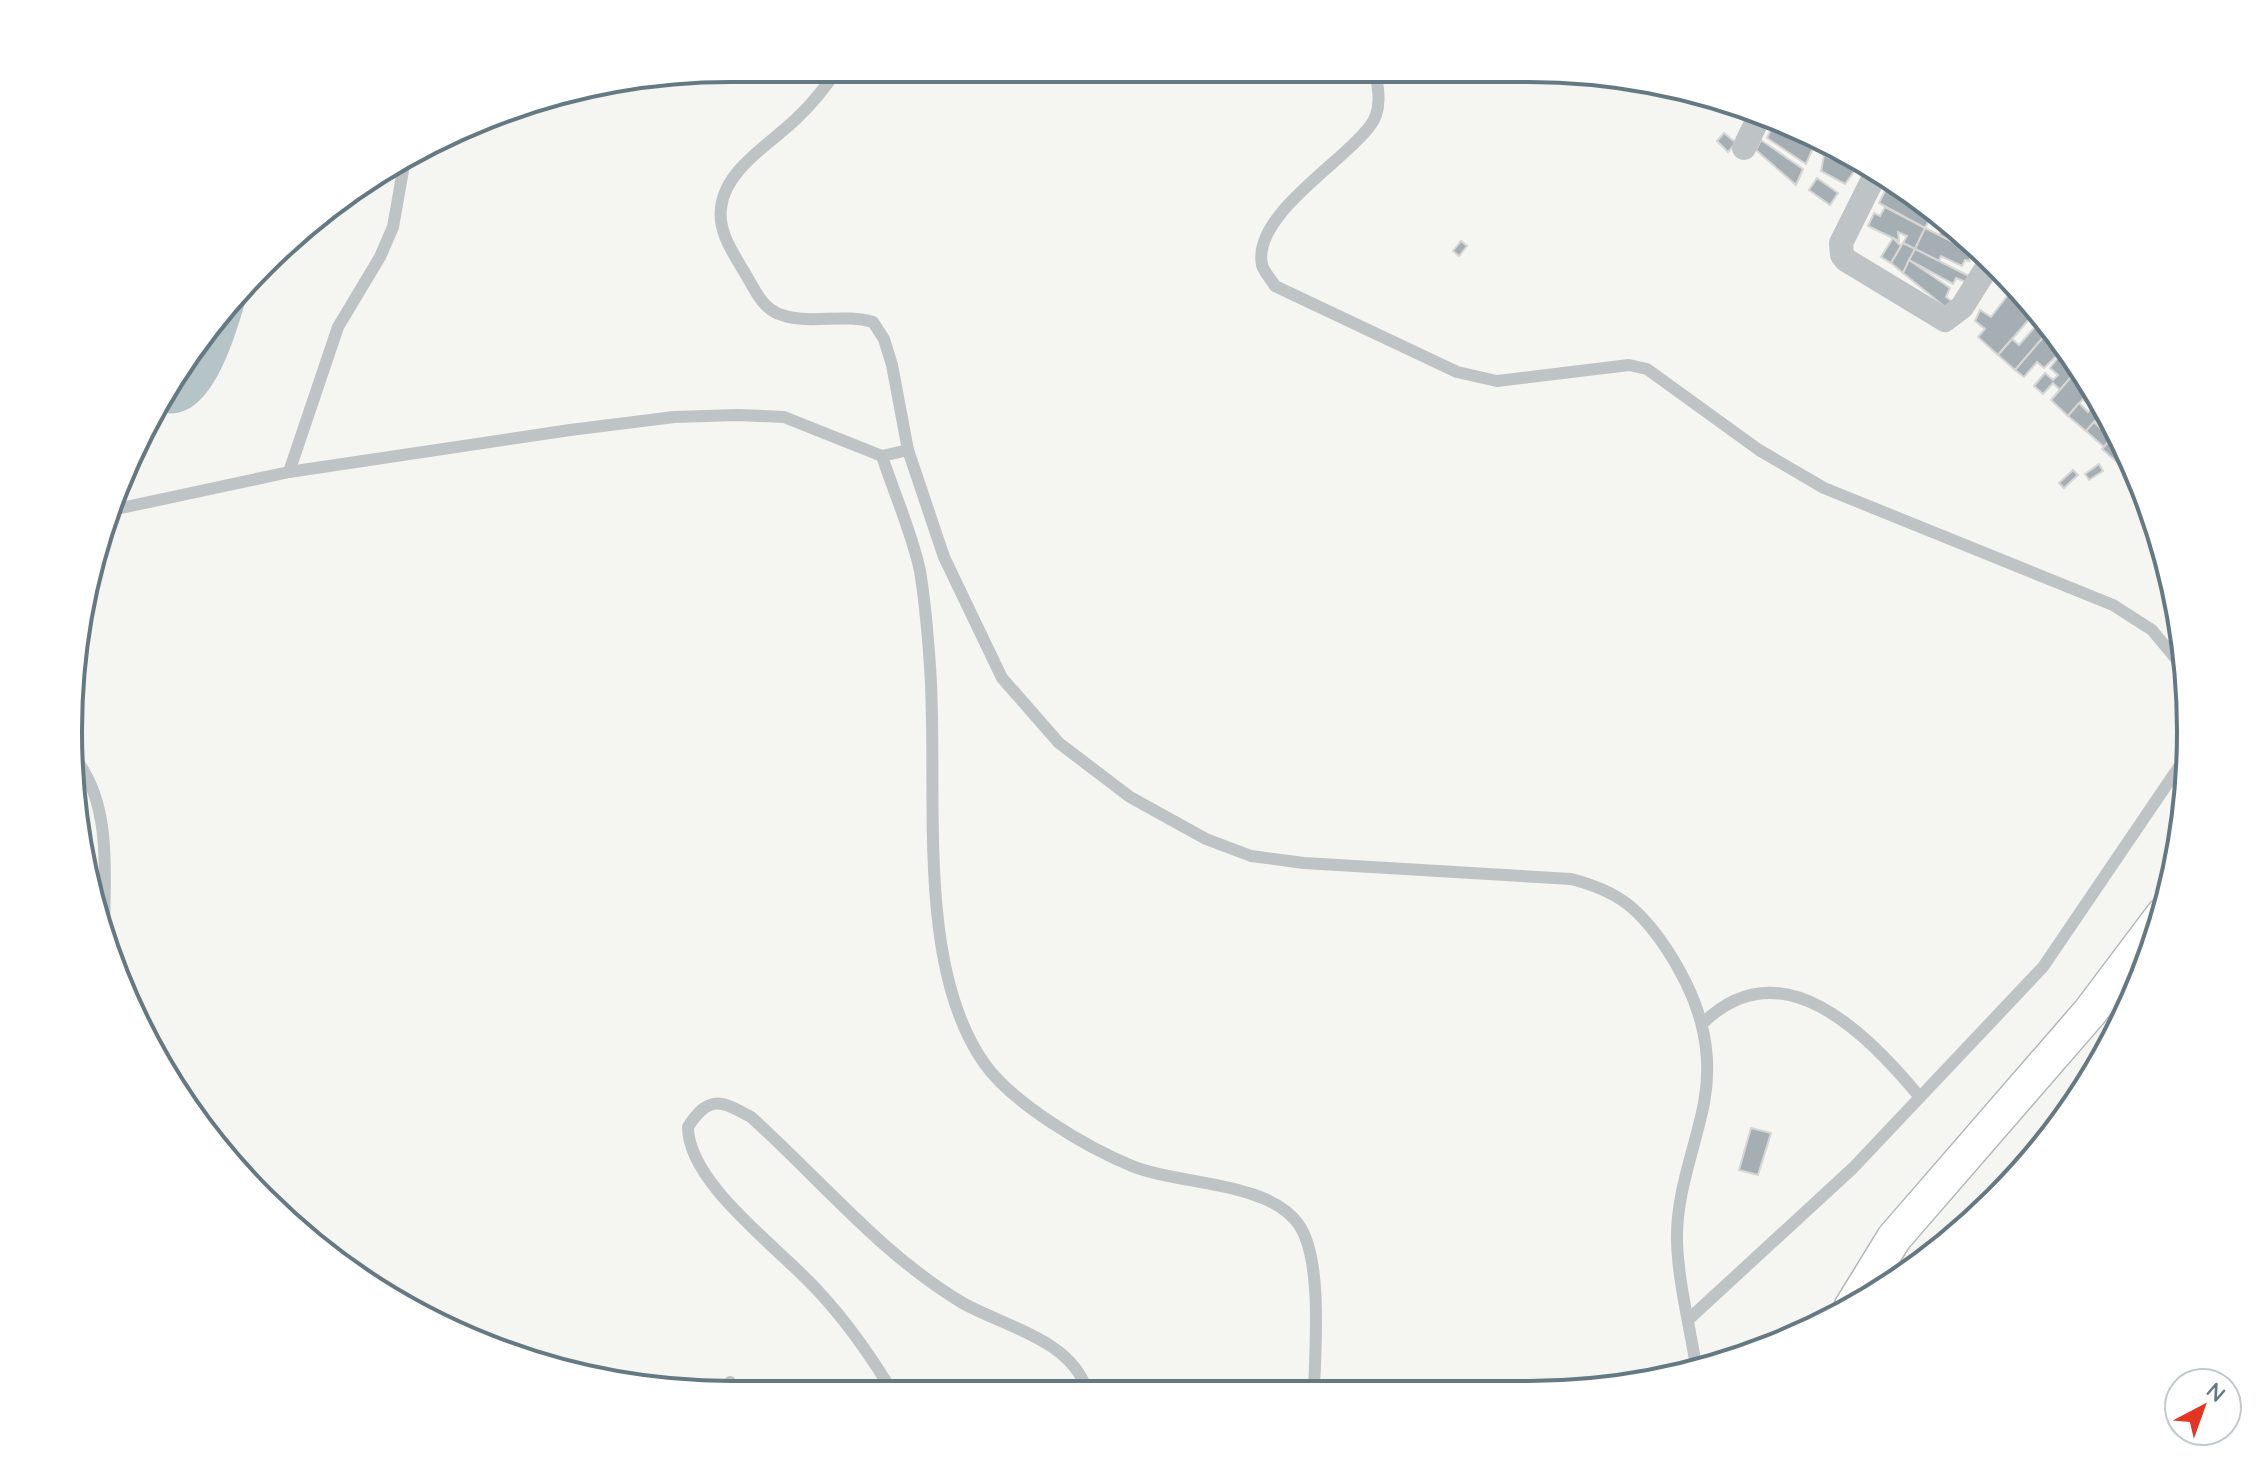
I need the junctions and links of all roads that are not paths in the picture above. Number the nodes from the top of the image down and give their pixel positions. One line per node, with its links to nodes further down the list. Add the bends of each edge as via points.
1 (827, 82): 8 (lane, via 742,169 721,204 720,219 762,302 780,315 873,322 892,365)
2 (1376, 82): 12 (lane, via 1379,100 1372,125 1272,222 1262,267 1275,286 1457,372 1497,381 1629,365 1647,369 1759,450 1824,488 2113,605 2152,630)
3 (1756, 123): 4 (street)
4 (1744, 148)
5 (403, 172): 10 (lane, via 393,227 338,327)
6 (1872, 181): 7 (street, via 1840,249 1846,260 1945,320 1962,307)
7 (1985, 270)
8 (908, 450): 9 (lane); 17 (lane, via 944,557 1002,678 1059,743 1130,797 1206,839 1251,856 1571,879 1605,887 1654,930 1691,988)
9 (882, 456): 10 (lane, via 784,417 738,415 570,430); 24 (lane, via 919,570 930,668 937,924 960,1024 986,1066 1047,1121 1133,1166 1252,1195 1288,1212 1301,1228 1316,1301)
10 (289, 472): 11 (lane)
11 (122, 508)
12 (2172, 654)
13 (2176, 771): 18 (lane, via 2043,967)
14 (83, 776): 15 (lane, via 99,814)
15 (104, 900)
16 (2140, 948): 19 (main road, via 1894,1238)
17 (1703, 1023): 18 (lane, via 1735,999 1756,992 1798,997 1848,1023); 20 (lane, via 1704,1100 1683,1183 1677,1241)
18 (1919, 1096): 20 (lane, via 1814,1206)
19 (1864, 1287)
20 (1689, 1319): 21 (lane)
21 (1695, 1359)
22 (886, 1381): 23 (lane, via 820,1293 696,1161 688,1127 705,1106 727,1104 751,1117 908,1267 968,1306 1040,1340 1070,1364)
23 (1081, 1381)
24 (1314, 1381)

